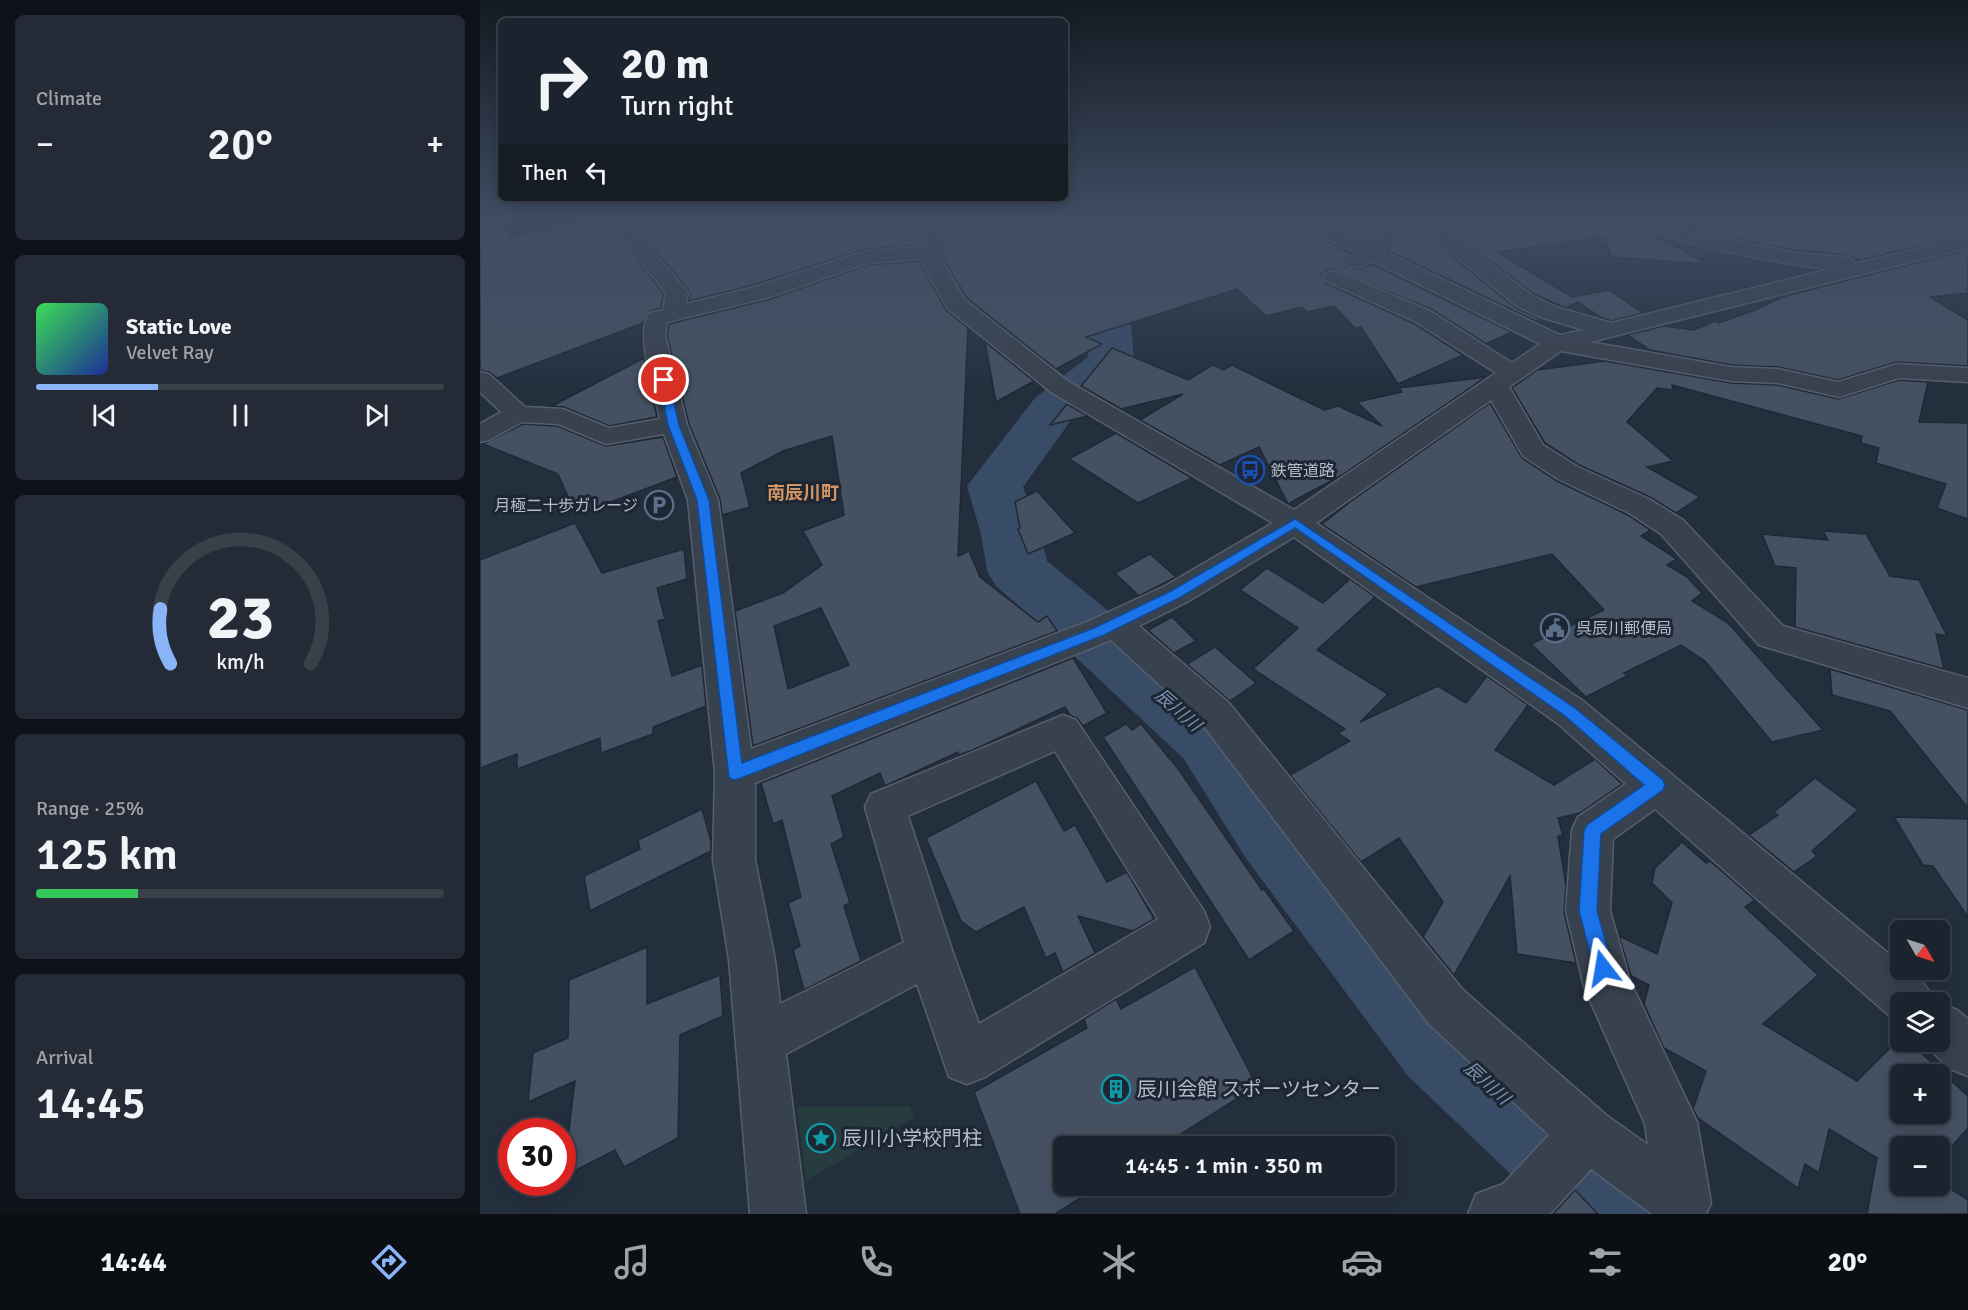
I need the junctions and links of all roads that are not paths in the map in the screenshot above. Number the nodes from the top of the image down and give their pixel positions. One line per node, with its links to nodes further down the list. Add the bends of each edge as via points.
1 (663, 276): 8 (street, via 677,293)
2 (809, 276): 8 (street, via 758,293)
3 (941, 276): 17 (street, via 956,304 1073,394)
4 (1335, 276): 12 (street, via 1424,317)
5 (1420, 276): 10 (street)
6 (1493, 276): 9 (street, via 1525,301 1548,312)
7 (1832, 276): 9 (street)
8 (673, 313): 15 (street, via 657,318 654,335)
9 (1612, 330): 10 (street)
10 (1557, 343): 11 (street, via 1731,374 1778,376 1839,390 1898,371); 12 (street)
11 (1968, 375)
12 (1503, 379): 17 (street); 19 (street, via 1533,450 1568,473 1639,506 1672,527 1771,636)
13 (484, 389): 14 (street)
14 (518, 414): 15 (street, via 563,417 606,436); 16 (street)
15 (674, 425): 20 (street, via 703,500)
16 (480, 434)
17 (1295, 523): 18 (street, via 1176,594); 21 (street, via 1570,712)
18 (1115, 624): 20 (street); 27 (street, via 1216,714 1446,1007)
19 (1968, 693)
20 (735, 773): 25 (street, via 734,860 752,960)
21 (1657, 785): 23 (street); 27 (street, via 1593,830 1588,911 1608,987 1671,1122 1683,1203)
22 (930, 953): 22 (street, via 885,807 1063,731 1188,927 967,1059); 25 (street)
23 (1898, 992)
24 (1950, 1036): 26 (street)
25 (760, 1041): 28 (street)
26 (1968, 1051)
27 (1587, 1134): 29 (street, via 1520,1206)
28 (778, 1214)
29 (1496, 1214)

